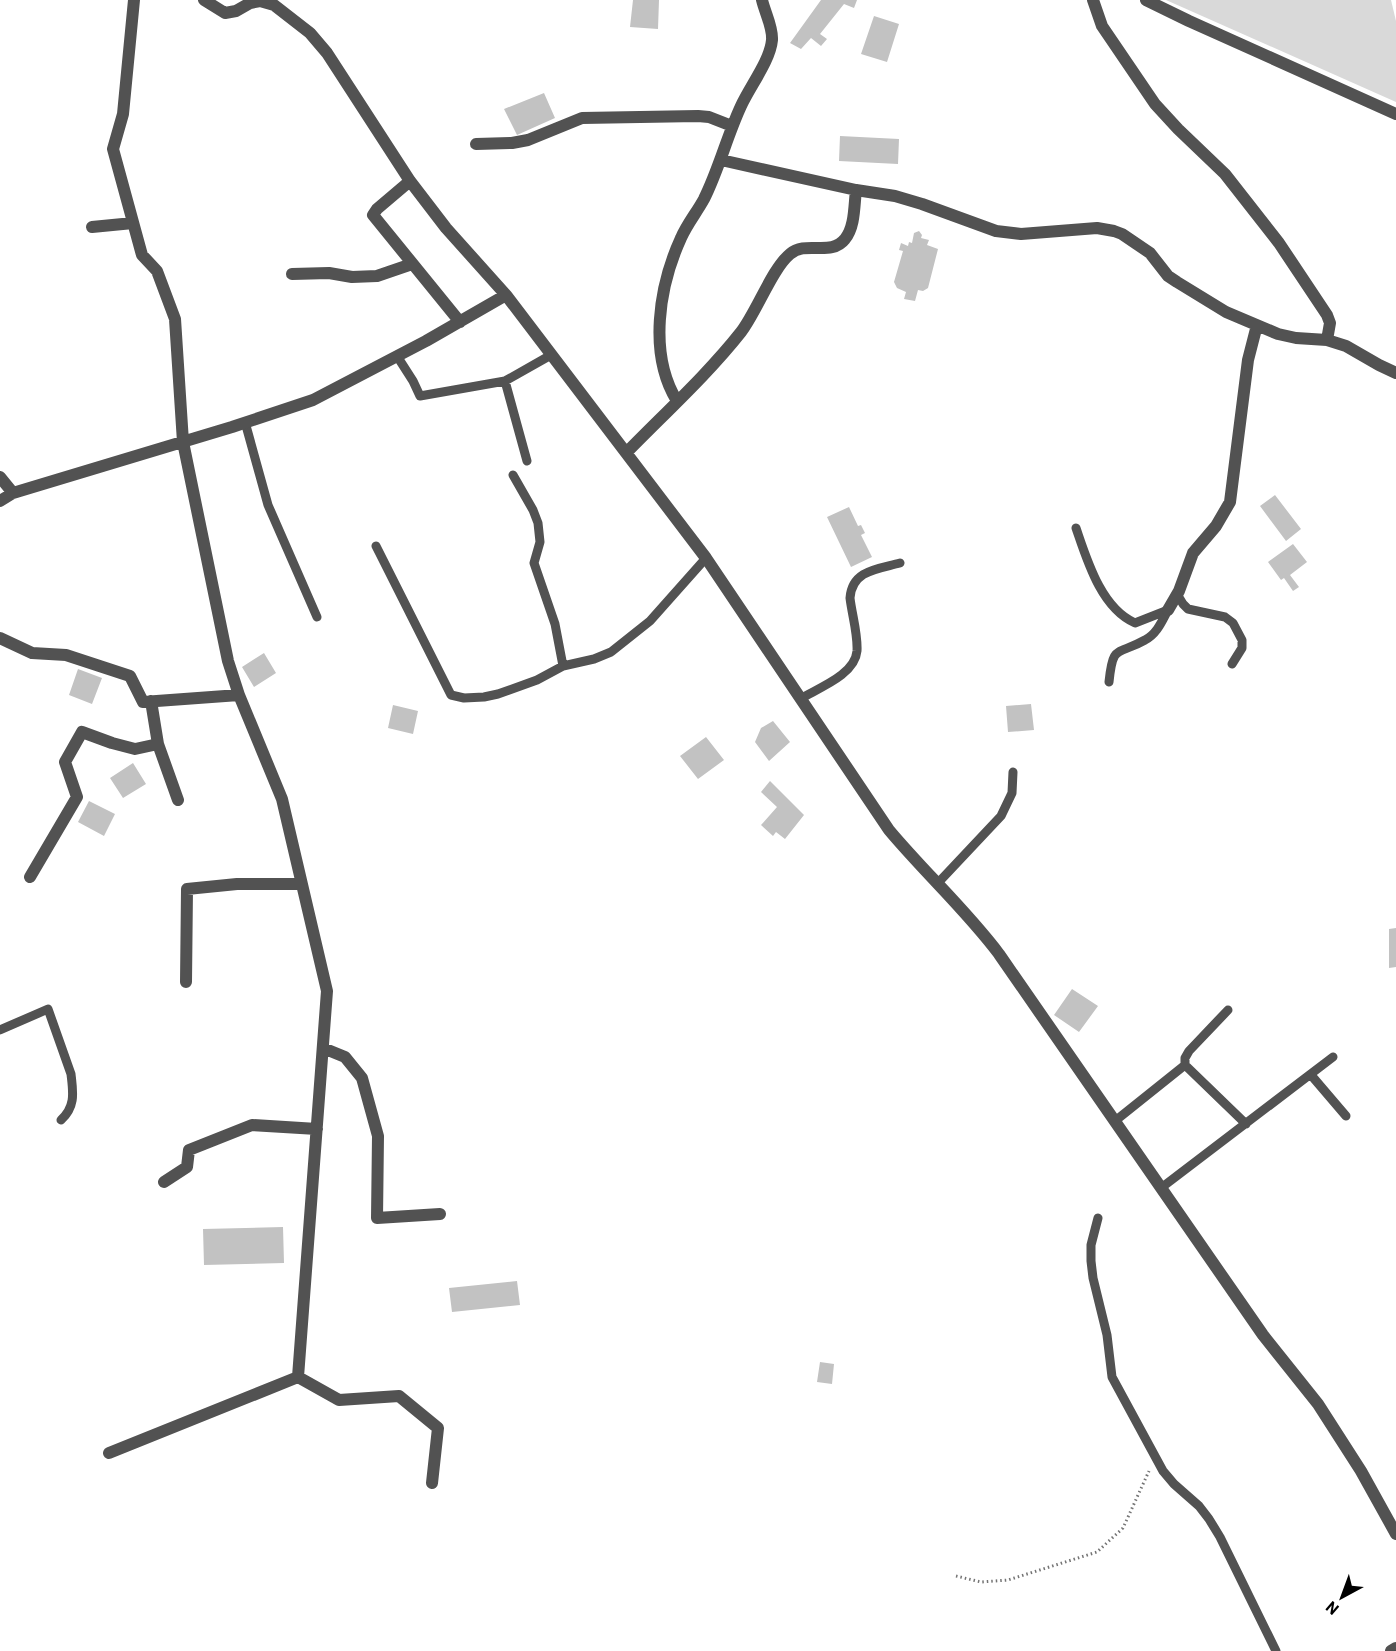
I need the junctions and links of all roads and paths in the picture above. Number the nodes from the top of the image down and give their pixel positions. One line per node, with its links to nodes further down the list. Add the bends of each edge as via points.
1 (134, 0): 12 (street, via 123,114 113,149)
2 (204, 0): 10 (street, via 225,13 260,1 274,5 310,33)
3 (762, 0): 7 (street, via 772,38 770,51)
4 (1093, 0): 19 (street, via 1102,26 1155,104 1225,174 1296,266 1330,323)
5 (1146, 0): 6 (street)
6 (1396, 114)
7 (732, 126): 8 (street, via 698,116 582,118 528,140); 9 (street)
8 (476, 144)
9 (721, 160): 11 (street); 24 (street, via 680,240 662,298 662,358)
10 (410, 181): 14 (street, via 373,215); 16 (street)
11 (856, 190): 18 (street, via 895,196 1008,233 1097,228 1114,231 1138,244 1177,282); 24 (street, via 851,228 845,240 834,247 809,247 790,253 743,329)
12 (133, 224): 13 (street); 26 (street, via 142,255 157,271 175,319)
13 (92, 227)
14 (412, 264): 15 (street, via 377,276); 17 (street)
15 (292, 274)
16 (506, 295): 17 (street); 20 (street)
17 (460, 322): 21 (street)
18 (1257, 326): 19 (street, via 1287,336); 37 (street, via 1248,360 1230,502 1221,525 1193,553)
19 (1327, 340): 22 (street)
20 (551, 355): 23 (lane); 27 (street)
21 (397, 356): 23 (lane, via 420,396); 25 (street, via 313,400)
22 (1396, 373)
23 (505, 381): 28 (lane)
24 (677, 401): 27 (street)
25 (245, 422): 26 (street); 39 (lane, via 268,505)
26 (183, 442): 31 (street); 44 (street, via 228,661)
27 (627, 452): 35 (street)
28 (527, 461)
29 (513, 475): 42 (lane, via 538,523 540,542 534,563 555,624)
30 (0, 477): 31 (street)
31 (13, 493): 32 (street)
32 (0, 501)
33 (1076, 528): 38 (lane, via 1096,581 1119,615 1135,623)
34 (376, 546): 42 (lane, via 451,695 464,698 498,694)
35 (706, 558): 42 (lane, via 650,621 626,641 594,659); 45 (street)
36 (900, 564): 45 (lane, via 867,571 855,582 850,598 855,660 840,675)
37 (1177, 594): 38 (street); 41 (lane, via 1188,609 1225,617 1233,623 1242,648)
38 (1168, 610): 43 (lane, via 1153,634 1115,654)
39 (317, 617)
40 (0, 638): 46 (street, via 32,653 66,655 130,676 143,702)
41 (1232, 664)
42 (562, 666)
43 (1109, 682)
44 (239, 695): 46 (street); 51 (street, via 282,799)
45 (800, 699): 52 (street, via 889,830)
46 (152, 701): 47 (street)
47 (158, 744): 49 (street); 50 (street, via 135,749 82,732 65,762 77,797)
48 (1012, 772): 52 (lane, via 1012,793 1001,816)
49 (178, 800)
50 (30, 877)
51 (302, 884): 53 (street, via 188,889); 56 (street, via 327,991)
52 (937, 884): 62 (street, via 976,923)
53 (186, 982)
54 (1228, 1010): 58 (lane, via 1189,1051)
55 (0, 1030): 61 (lane, via 48,1009 71,1074 72,1108)
56 (323, 1048): 64 (street); 67 (street, via 345,1057 362,1078 378,1136 377,1218)
57 (1333, 1058): 59 (lane)
58 (1185, 1065): 62 (lane); 63 (lane)
59 (1311, 1075): 60 (lane); 63 (lane)
60 (1346, 1116)
61 (61, 1120)
62 (1115, 1121): 66 (street)
63 (1246, 1124): 66 (lane)
64 (317, 1129): 65 (street, via 252,1125 189,1150 187,1167); 69 (street)
65 (164, 1182)
66 (1161, 1188): 73 (street, via 1263,1335 1318,1404)
67 (440, 1214)
68 (1098, 1218): 71 (lane, via 1091,1261 1112,1377)
69 (298, 1377): 70 (street); 72 (street, via 339,1400 399,1396 438,1428)
70 (109, 1453)
71 (1156, 1456): 74 (path, via 1123,1528 1097,1552 1008,1580 981,1582); 76 (lane, via 1163,1471 1209,1519)
72 (432, 1483)
73 (1396, 1534)
74 (956, 1576)
75 (1396, 1648): 77 (street)
76 (1276, 1651)
77 (1391, 1651)

